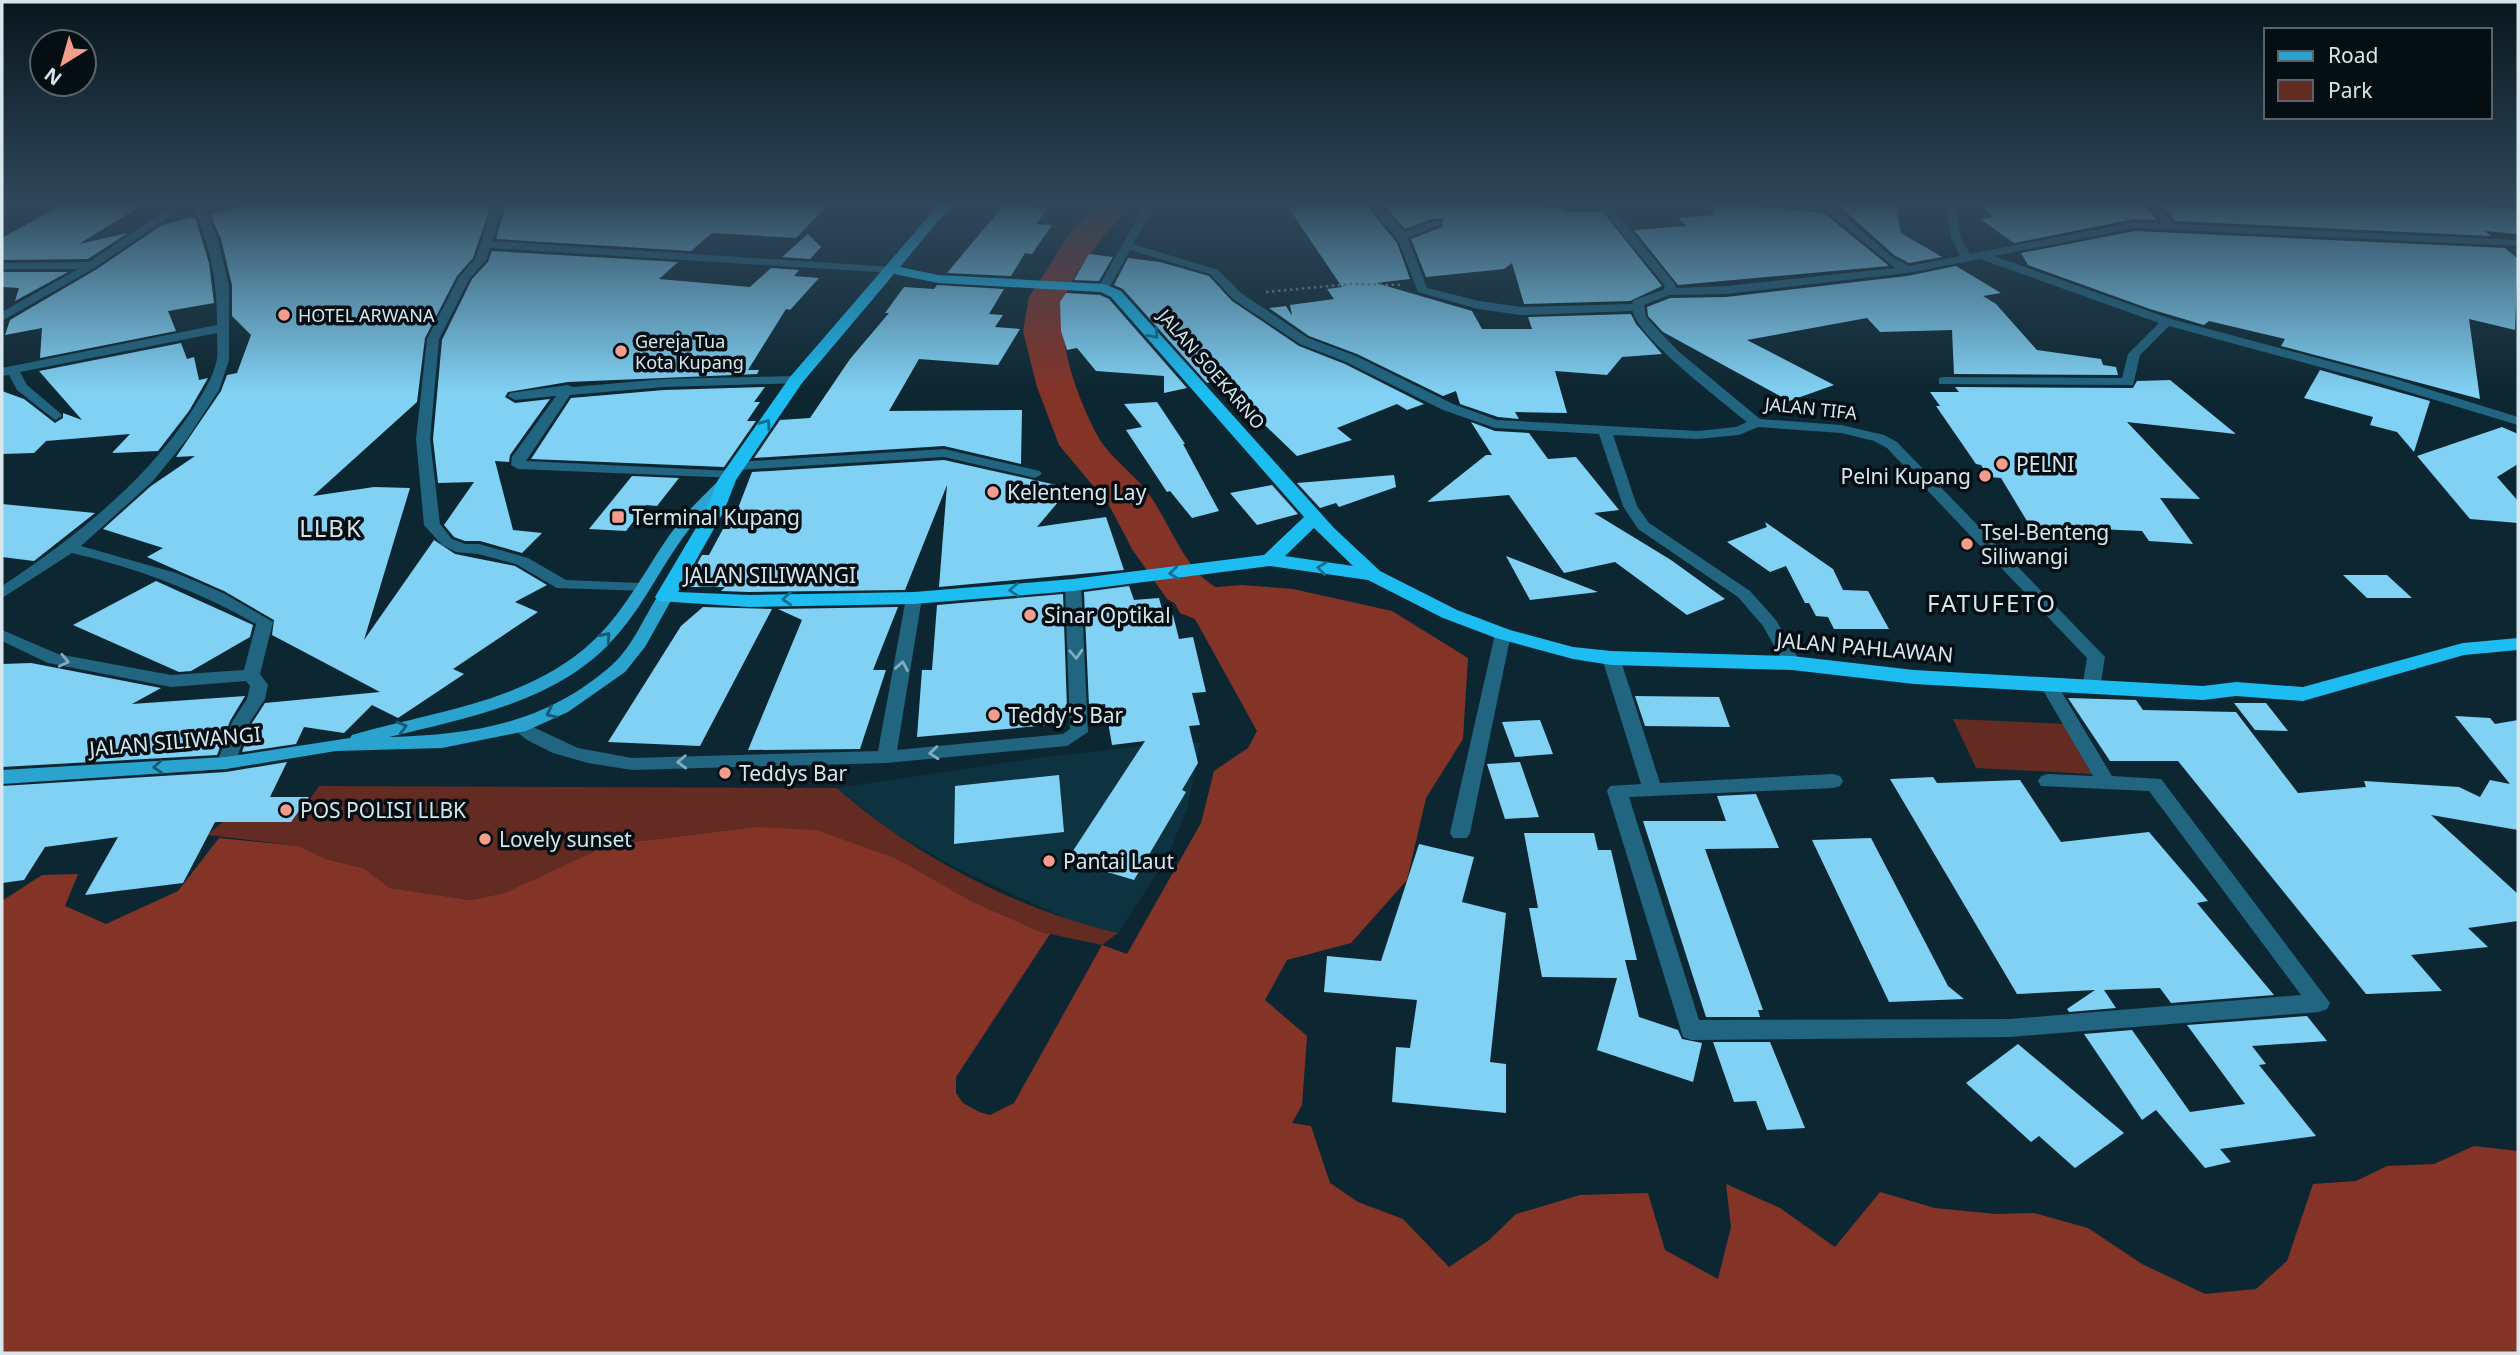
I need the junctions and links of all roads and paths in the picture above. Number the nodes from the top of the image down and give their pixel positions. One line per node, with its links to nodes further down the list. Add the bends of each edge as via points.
1 (92, 265): 22 (street)
2 (218, 265): 24 (street, via 223,286)
3 (476, 265): 42 (street, via 433,339 423,439 432,525 447,542 462,549 478,548 522,561 563,585)
4 (818, 265): 14 (street)
5 (897, 265): 14 (highway)
6 (1114, 265): 17 (street)
7 (1196, 265): 20 (street, via 1214,272)
8 (1416, 265): 18 (street)
9 (1654, 265): 19 (street, via 1671,286)
10 (1898, 265): 15 (street)
11 (1931, 265): 15 (street)
12 (2006, 265): 16 (street)
13 (2025, 265): 16 (street)
14 (893, 270): 17 (highway, via 938,279); 26 (highway)
15 (1907, 270): 19 (street)
16 (2030, 275): 23 (street)
17 (1104, 288): 36 (highway, JALAN SOEKARNO, one-way to 36, via 1123,299)
18 (1422, 290): 20 (path, via 1351,284); 21 (street, via 1521,311)
19 (1668, 292): 21 (street, via 1640,301)
20 (1237, 296): 33 (street, via 1304,341 1472,417 1495,424)
21 (1639, 307): 32 (street, JALAN TIFA, via 1640,318 1674,354)
22 (2, 317)
23 (2167, 322): 27 (street, via 2134,354 2128,382); 31 (street)
24 (221, 328): 25 (street); 37 (street, via 223,360 212,390 182,436 148,478)
25 (7, 371): 30 (street)
26 (796, 380): 28 (street); 34 (highway, one-way to 26)
27 (1944, 381)
28 (568, 389): 29 (street); 34 (street, via 519,457 518,465)
29 (515, 396)
30 (55, 416)
31 (2518, 421)
32 (1756, 423): 33 (street, via 1740,431 1698,435); 53 (street, JALAN TIFA, via 1841,429 1872,435 1892,445 2096,657)
33 (1605, 430): 50 (street, via 1630,506 1643,526 1744,594 1770,624)
34 (731, 474): 35 (street, via 944,453); 42 (main road, via 681,529); 44 (highway)
35 (1035, 474)
36 (1315, 517): 38 (highway); 40 (highway, JALAN SOEKARNO)
37 (69, 548): 43 (street); 51 (street, via 190,581 265,622)
38 (1270, 560): 39 (highway, JALAN PAHLAWAN); 40 (highway, JALAN PAHLAWAN, one-way to 38)
39 (1217, 568): 41 (highway, JALAN SILIWANGI, one-way to 41)
40 (1373, 575): 46 (highway, JALAN PAHLAWAN, via 1405,594)
41 (1073, 585): 45 (highway, JALAN SILIWANGI, one-way to 45); 56 (street, one-way to 56, via 1079,733 1044,744)
42 (640, 588): 55 (main road, one-way to 42, via 493,704 559,677 606,638)
43 (2, 593)
44 (665, 597): 45 (highway, JALAN SILIWANGI, one-way to 44, via 749,601); 54 (main road, JALAN SILIWANGI, one-way to 54, via 619,668 562,708)
45 (914, 598): 56 (street, one-way to 45)
46 (1503, 634): 49 (highway, JALAN PAHLAWAN, via 1544,647); 63 (street)
47 (2, 635): 51 (street, one-way to 51, via 54,659 171,681)
48 (2518, 644): 53 (highway, JALAN PAHLAWAN, via 2463,649 2303,694)
49 (1611, 658): 50 (highway, JALAN PAHLAWAN); 62 (street)
50 (1792, 663): 52 (highway, JALAN PAHLAWAN, via 1914,677)
51 (251, 675): 57 (street, via 259,684 256,699)
52 (2049, 685): 53 (highway, JALAN PAHLAWAN); 61 (street)
53 (2091, 688)
54 (520, 727): 55 (main road, JALAN SILIWANGI, via 442,741); 56 (street, one-way to 54, via 632,764 559,749)
55 (336, 745): 57 (main road, JALAN SILIWANGI)
56 (886, 757)
57 (226, 763): 58 (main road, JALAN SILIWANGI, one-way to 58)
58 (2, 777)
59 (2048, 780): 61 (street)
60 (1833, 781): 62 (street)
61 (2106, 782): 62 (street, via 2154,784 2319,1003 2010,1028 1691,1030 1617,791)
62 (1653, 790)
63 (1460, 833)

